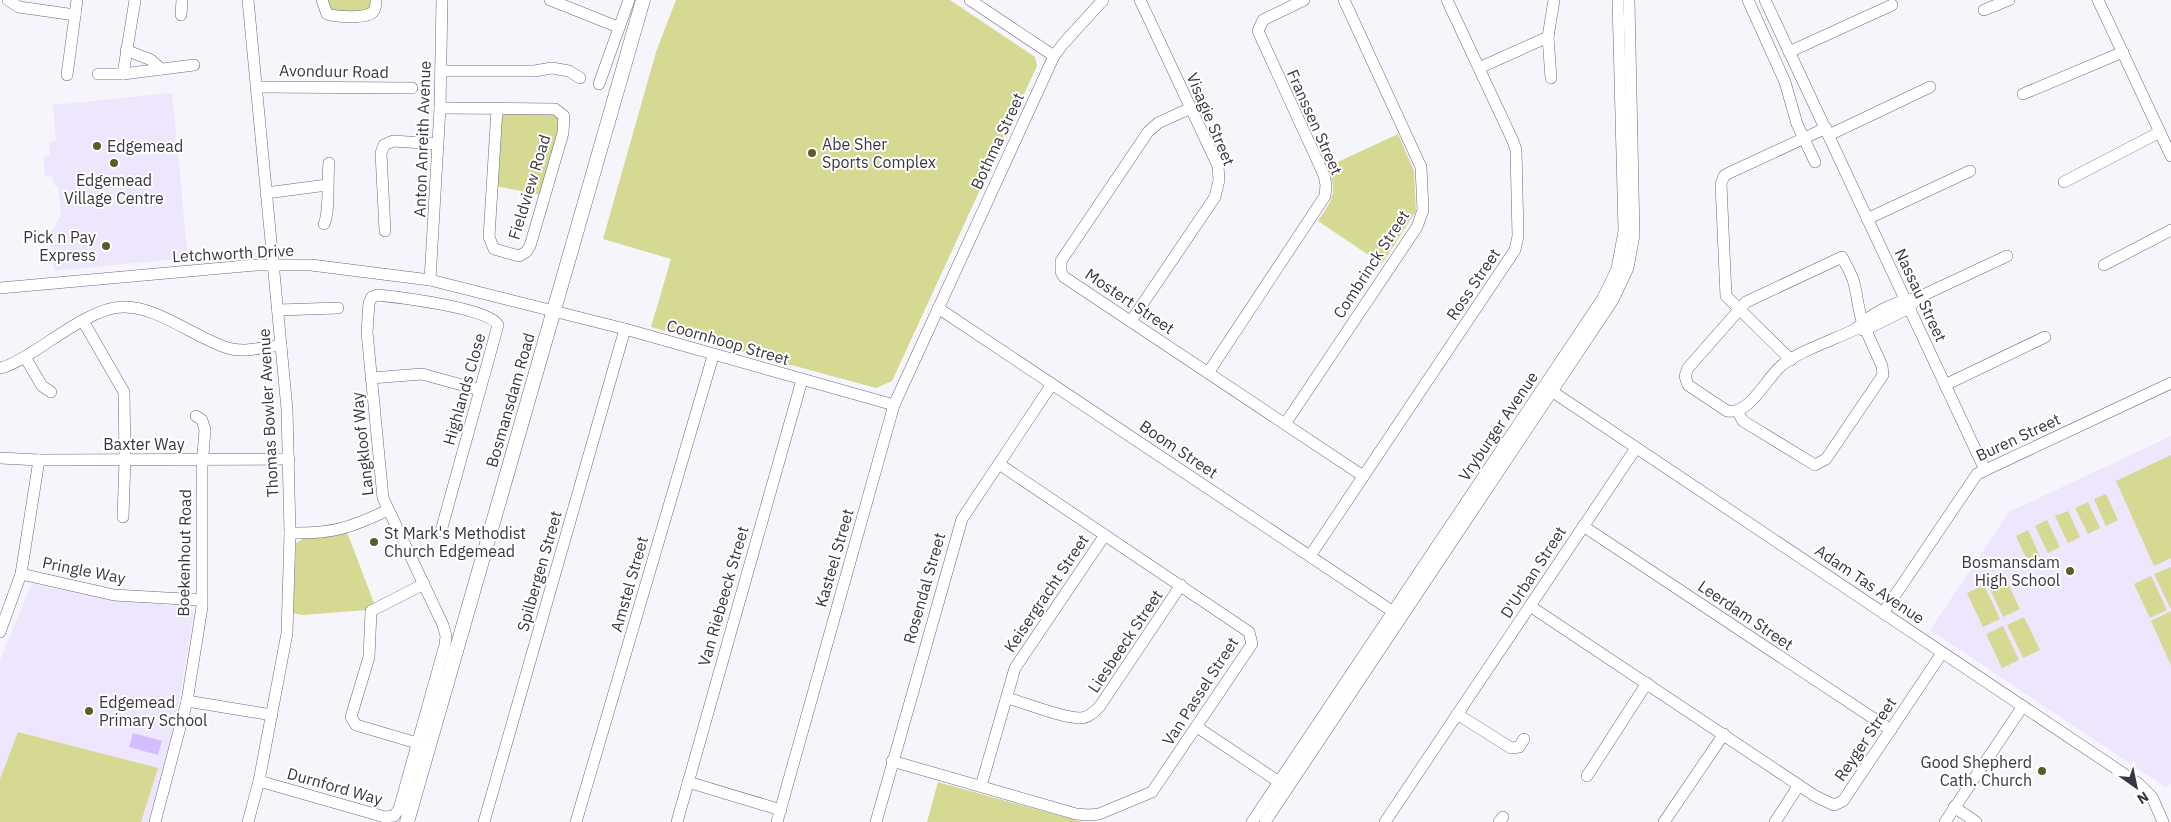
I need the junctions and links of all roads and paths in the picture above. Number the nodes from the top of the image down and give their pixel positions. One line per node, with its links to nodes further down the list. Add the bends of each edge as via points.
1 (8, 0): 27 (street, via 19,7)
2 (77, 0): 27 (street)
3 (135, 0): 31 (street)
4 (182, 0): 28 (street)
5 (248, 0): 45 (street, Thomas Bowler Avenue)
6 (322, 0): 7 (street, via 327,14 366,16 374,10)
7 (376, 0)
8 (442, 0): 38 (street, Anton Anreith Avenue)
9 (550, 0): 29 (street)
10 (628, 0): 29 (street)
11 (643, 0): 78 (main road, Bosmansdam Road)
12 (970, 0): 34 (street)
13 (1103, 0): 34 (street, Bothma Street)
14 (1140, 0): 50 (street, Visagie Street)
15 (1304, 0): 89 (street, Franssen Street, via 1263,20 1258,31 1324,175 1325,196)
16 (1344, 0): 101 (street, Combrinck Street, via 1421,167 1423,210 1416,227)
17 (1447, 0): 36 (street, Ross Street)
18 (1554, 0): 30 (street)
19 (1618, 0): 95 (street, Vryburger Avenue, via 1622,250 1603,298)
20 (1629, 0): 95 (street, Vryburger Avenue, via 1634,220 1631,254 1613,300)
21 (1748, 0): 54 (street, via 1785,82)
22 (1765, 0): 32 (street, Nassau Street)
23 (2009, 0): 26 (street)
24 (2098, 0): 33 (street)
25 (1892, 5): 32 (street)
26 (1984, 10)
27 (74, 15): 41 (street)
28 (181, 15)
29 (618, 27): 44 (street)
30 (1548, 37): 36 (street); 43 (street)
31 (126, 50): 37 (street, via 152,60); 40 (street)
32 (1789, 52): 52 (street, Nassau Street)
33 (2123, 52): 48 (street); 53 (street)
34 (1054, 56): 75 (street, Bothma Street)
35 (194, 65): 37 (street)
36 (1479, 68): 110 (street, Ross Street, via 1516,150 1518,243)
37 (162, 69): 40 (street)
38 (441, 71): 42 (street, via 534,71 552,68 569,71); 49 (street, Anton Anreith Avenue)
39 (98, 74): 40 (street)
40 (123, 74)
41 (66, 75)
42 (580, 78)
43 (1551, 78)
44 (600, 84)
45 (256, 87): 47 (street, Avonduur Road); 62 (street, Thomas Bowler Avenue)
46 (1930, 87): 52 (street)
47 (412, 88)
48 (2023, 94)
49 (440, 108): 51 (street, Fieldview Road); 55 (street, Anton Anreith Avenue)
50 (1190, 108): 80 (street, Visagie Street, via 1218,166 1217,191); 80 (street, Mostert Street, via 1158,123 1148,132 1060,263 1064,276)
51 (497, 109): 51 (street, Fieldview Road, via 555,109 565,119 530,246 519,256 494,250 489,237)
52 (1827, 132): 54 (street); 63 (street, Nassau Street)
53 (2160, 132): 56 (street); 60 (street)
54 (1804, 139): 57 (street); 77 (street, via 1729,173 1722,180 1724,292)
55 (438, 144): 66 (street, via 393,142 384,145 381,153); 70 (street, Anton Anreith Avenue)
56 (2171, 156)
57 (1815, 162)
58 (329, 163): 61 (street)
59 (1970, 171): 63 (street)
60 (2064, 182)
61 (327, 185): 62 (street); 64 (street, via 328,216)
62 (266, 193): 68 (street, Thomas Bowler Avenue)
63 (1867, 219): 73 (street, Nassau Street)
64 (324, 224)
65 (2171, 230): 69 (street)
66 (384, 231)
67 (2007, 256): 73 (street, Nassau Street)
68 (274, 265): 70 (street, Letchworth Drive, via 311,265); 71 (street, Letchworth Drive); 76 (street, Thomas Bowler Avenue)
69 (2104, 265)
70 (430, 280): 78 (street, Letchworth Drive)
71 (0, 288)
72 (372, 297): 90 (street, Langkloof Way, via 367,332); 96 (street, Highlands Close, via 439,304 496,321 498,331)
73 (1910, 302): 81 (street); 94 (street, Nassau Street)
74 (338, 308): 76 (street)
75 (938, 308): 93 (street, Boom Street); 98 (street, Kasteel Street)
76 (278, 310): 84 (street, Thomas Bowler Avenue)
77 (1738, 310): 81 (street, via 1746,302 1842,257 1854,282); 87 (street); 99 (street, via 1688,368 1684,379 1688,385 1727,410)
78 (554, 312): 82 (street, Coornhoop Street); 147 (main road, Bosmansdam Road)
79 (83, 321): 84 (street, via 105,310 134,307 229,349); 86 (street); 106 (street, via 124,392)
80 (1132, 321): 89 (street, Mostert Street)
81 (1861, 327): 87 (street); 99 (street, via 1882,366 1883,375 1820,464 1810,464 1751,427)
82 (625, 329): 85 (street, Coornhoop Street); 150 (street, Spilbergen Street)
83 (2045, 337): 94 (street)
84 (281, 346): 104 (street, Thomas Bowler Avenue)
85 (713, 356): 91 (street, Coornhoop Street); 151 (street, Amstel Street)
86 (25, 357): 88 (street); 97 (street, via 42,386)
87 (1790, 360): 99 (street, via 1778,368 1746,406)
88 (0, 368)
89 (1208, 373): 101 (street, Mostert Street)
90 (371, 378): 96 (street, via 422,374); 111 (street, Langkloof Way, via 380,482)
91 (802, 380): 98 (street, Coornhoop Street); 141 (street, Van Riebeeck Street)
92 (2171, 383): 109 (street, Buren Street)
93 (1052, 384): 108 (street, Rosendal Street); 117 (street, Boom Street)
94 (1945, 385): 109 (street, Nassau Street)
95 (1548, 389): 102 (street, Adam Tas Avenue); 124 (street, Vryburger Avenue)
96 (480, 390): 114 (street, Highlands Close)
97 (52, 392)
98 (894, 405): 146 (street, Kasteel Street)
99 (1737, 411)
100 (196, 416): 107 (street, Boekenhout Road, via 202,420 205,430)
101 (1284, 424): 110 (street, Mostert Street)
102 (1636, 448): 113 (street, D'Urban Street); 123 (street, Adam Tas Avenue)
103 (0, 458): 105 (street, Baxter Way)
104 (289, 459): 107 (street, Baxter Way); 115 (street, Thomas Bowler Avenue)
105 (39, 460): 106 (street, Baxter Way); 118 (street)
106 (125, 460): 107 (street, Baxter Way); 112 (street)
107 (203, 460): 121 (street, Boekenhout Road)
108 (999, 464): 116 (street, Van Passel Street); 138 (street, Rosendal Street, via 962,519 956,534)
109 (1985, 470): 123 (street, Buren Street, via 1973,478)
110 (1363, 476): 117 (street, Ross Street)
111 (388, 510): 115 (street, via 344,529 318,534); 119 (street, Langkloof Way)
112 (124, 516)
113 (1583, 526): 122 (street, D'Urban Street); 134 (street, Leerdam Street)
114 (441, 531)
115 (290, 533): 132 (street, Thomas Bowler Avenue, via 287,632)
116 (1105, 535): 120 (street, Van Passel Street); 128 (street, Keisergracht Street, via 1015,668)
117 (1310, 556): 124 (street, Boom Street)
118 (21, 574): 121 (street, Pringle Way, via 114,595); 125 (street)
119 (424, 584): 137 (street, Langkloof Way, via 446,636); 137 (street, via 371,611 368,657 352,717 356,725)
120 (1181, 585): 128 (street, Liesbeeck Street, via 1092,714 1080,718 1069,716); 133 (street, Van Passel Street, via 1249,632 1253,639 1251,648)
121 (201, 600): 129 (street, Boekenhout Road)
122 (1530, 606): 127 (street, Reyger Street); 131 (street, D'Urban Street)
123 (1883, 613): 126 (street, Adam Tas Avenue)
124 (1397, 615): 142 (street, Vryburger Avenue)
125 (0, 632)
126 (1942, 653): 130 (street, Adam Tas Avenue); 134 (street, Reyger Street)
127 (1647, 683): 135 (street, Reyger Street); 139 (street)
128 (1007, 698): 144 (street, Keisergracht Street)
129 (186, 700): 132 (street); 148 (street, Boekenhout Road)
130 (2023, 706): 145 (street); 162 (street, Adam Tas Avenue, via 2144,788 2156,804)
131 (1457, 714): 136 (street, via 1511,748 1519,747); 157 (street, D'Urban Street)
132 (272, 715): 140 (street, Thomas Bowler Avenue)
133 (1197, 727): 142 (street); 144 (street, Van Passel Street, via 1152,792 1099,814 1076,814)
134 (1891, 730): 143 (street, Reyger Street, via 1839,804 1826,803)
135 (1724, 734): 143 (street, Reyger Street); 158 (street)
136 (1524, 739)
137 (417, 743): 147 (street, Langkloof Way)
138 (892, 761): 144 (street, Van Passel Street); 154 (street, Rosendal Street)
139 (1587, 776)
140 (259, 781): 147 (street, Durnford Way, via 388,818); 149 (street, Thomas Bowler Avenue)
141 (688, 782): 146 (street); 152 (street, Van Riebeeck Street)
142 (1283, 784): 155 (street, Vryburger Avenue); 156 (street, Vryburger Avenue)
143 (1799, 785): 159 (street)
144 (981, 786)
145 (1954, 807): 160 (street); 161 (street)
146 (781, 810): 153 (street, Kasteel Street)
147 (407, 816)
148 (154, 822)
149 (248, 822)
150 (484, 822)
151 (576, 822)
152 (677, 822)
153 (777, 822)
154 (876, 822)
155 (1252, 822)
156 (1264, 822)
157 (1385, 822)
158 (1664, 822)
159 (1775, 822)
160 (1945, 822)
161 (1976, 822)
162 (2163, 822)

